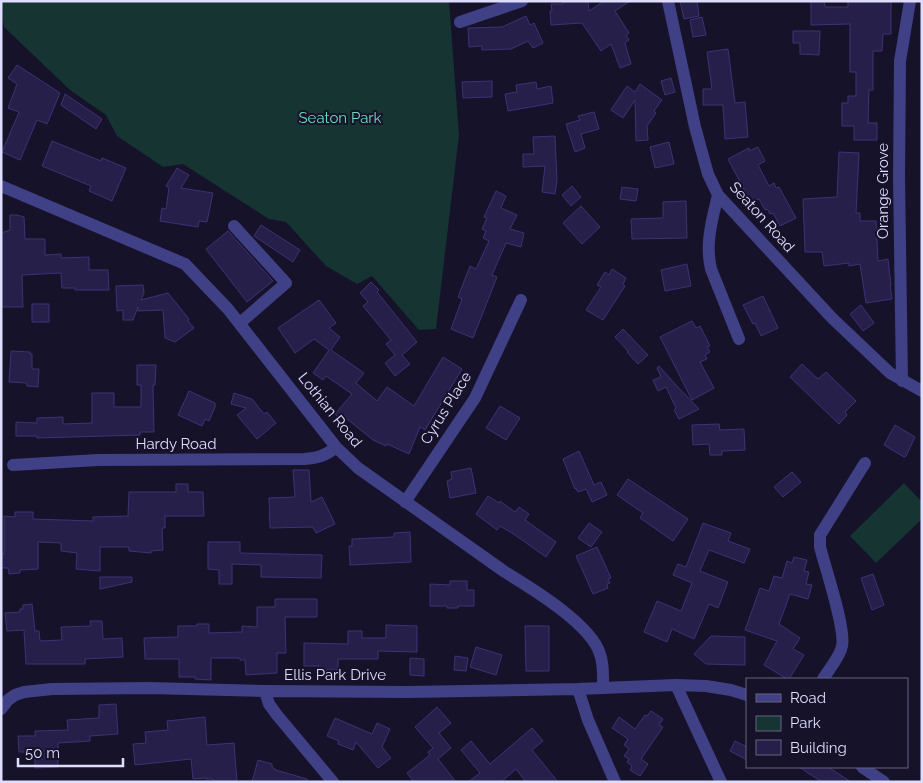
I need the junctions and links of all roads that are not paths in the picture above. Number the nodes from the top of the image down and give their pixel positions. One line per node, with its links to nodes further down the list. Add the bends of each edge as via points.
1 (522, 1): 4 (street)
2 (668, 1): 6 (street, Seaton Road, via 695,127 708,174)
3 (910, 1): 11 (street, Orange Grove, via 900,61 898,177)
4 (460, 22)
5 (1, 186): 9 (street, Lothian Road, via 185,264)
6 (718, 195): 10 (street, via 709,232 709,259); 11 (street, Seaton Road, via 832,318)
7 (234, 226): 9 (street, via 286,282)
8 (521, 300): 16 (street, Cyrus Place, via 475,398)
9 (240, 323): 13 (street, Lothian Road)
10 (739, 339)
11 (902, 381): 12 (street, Seaton Road)
12 (922, 391)
13 (336, 447): 15 (street, Hardy Road, via 326,455 304,459 98,460); 16 (street, Lothian Road, via 358,468)
14 (865, 463): 17 (street, via 820,534 820,547 843,640 840,652)
15 (13, 465)
16 (405, 502): 19 (street, Lothian Road, via 580,626 600,653)
17 (824, 678)
18 (676, 685): 19 (street, Ellis Park Drive); 22 (street, Ellis Park Drive, via 706,686); 27 (street)
19 (603, 688): 20 (street, Ellis Park Drive)
20 (578, 689): 21 (street, Ellis Park Drive); 26 (street)
21 (264, 692): 23 (street, Ellis Park Drive, via 52,689 24,692); 25 (street, via 277,715)
22 (746, 695)
23 (4, 701)
24 (863, 768): 28 (street)
25 (333, 782)
26 (615, 782)
27 (721, 782)
28 (884, 782)

